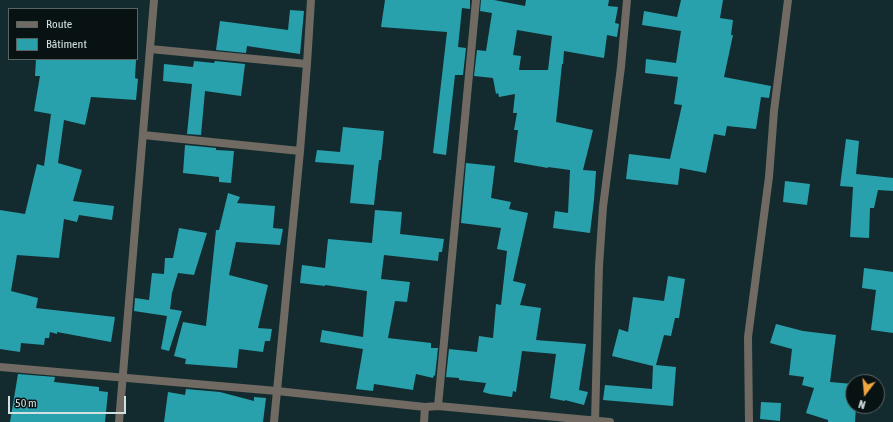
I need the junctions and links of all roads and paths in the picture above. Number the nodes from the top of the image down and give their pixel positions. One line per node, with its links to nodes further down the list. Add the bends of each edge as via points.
1 (154, 0): 6 (street)
2 (311, 0): 7 (street)
3 (476, 0): 13 (street)
4 (627, 0): 15 (street, via 603,208)
5 (788, 0): 20 (street, via 748,337)
6 (150, 49): 7 (street); 8 (street)
7 (307, 64): 9 (street)
8 (143, 135): 9 (street); 11 (street)
9 (300, 151): 12 (street)
10 (0, 367): 11 (street)
11 (123, 378): 12 (street); 16 (street)
12 (278, 391): 14 (street); 17 (street)
13 (438, 406): 14 (street); 15 (street)
14 (425, 407): 18 (street)
15 (595, 421): 19 (street)
16 (119, 422)
17 (274, 422)
18 (424, 422)
19 (610, 422)
20 (750, 422)

